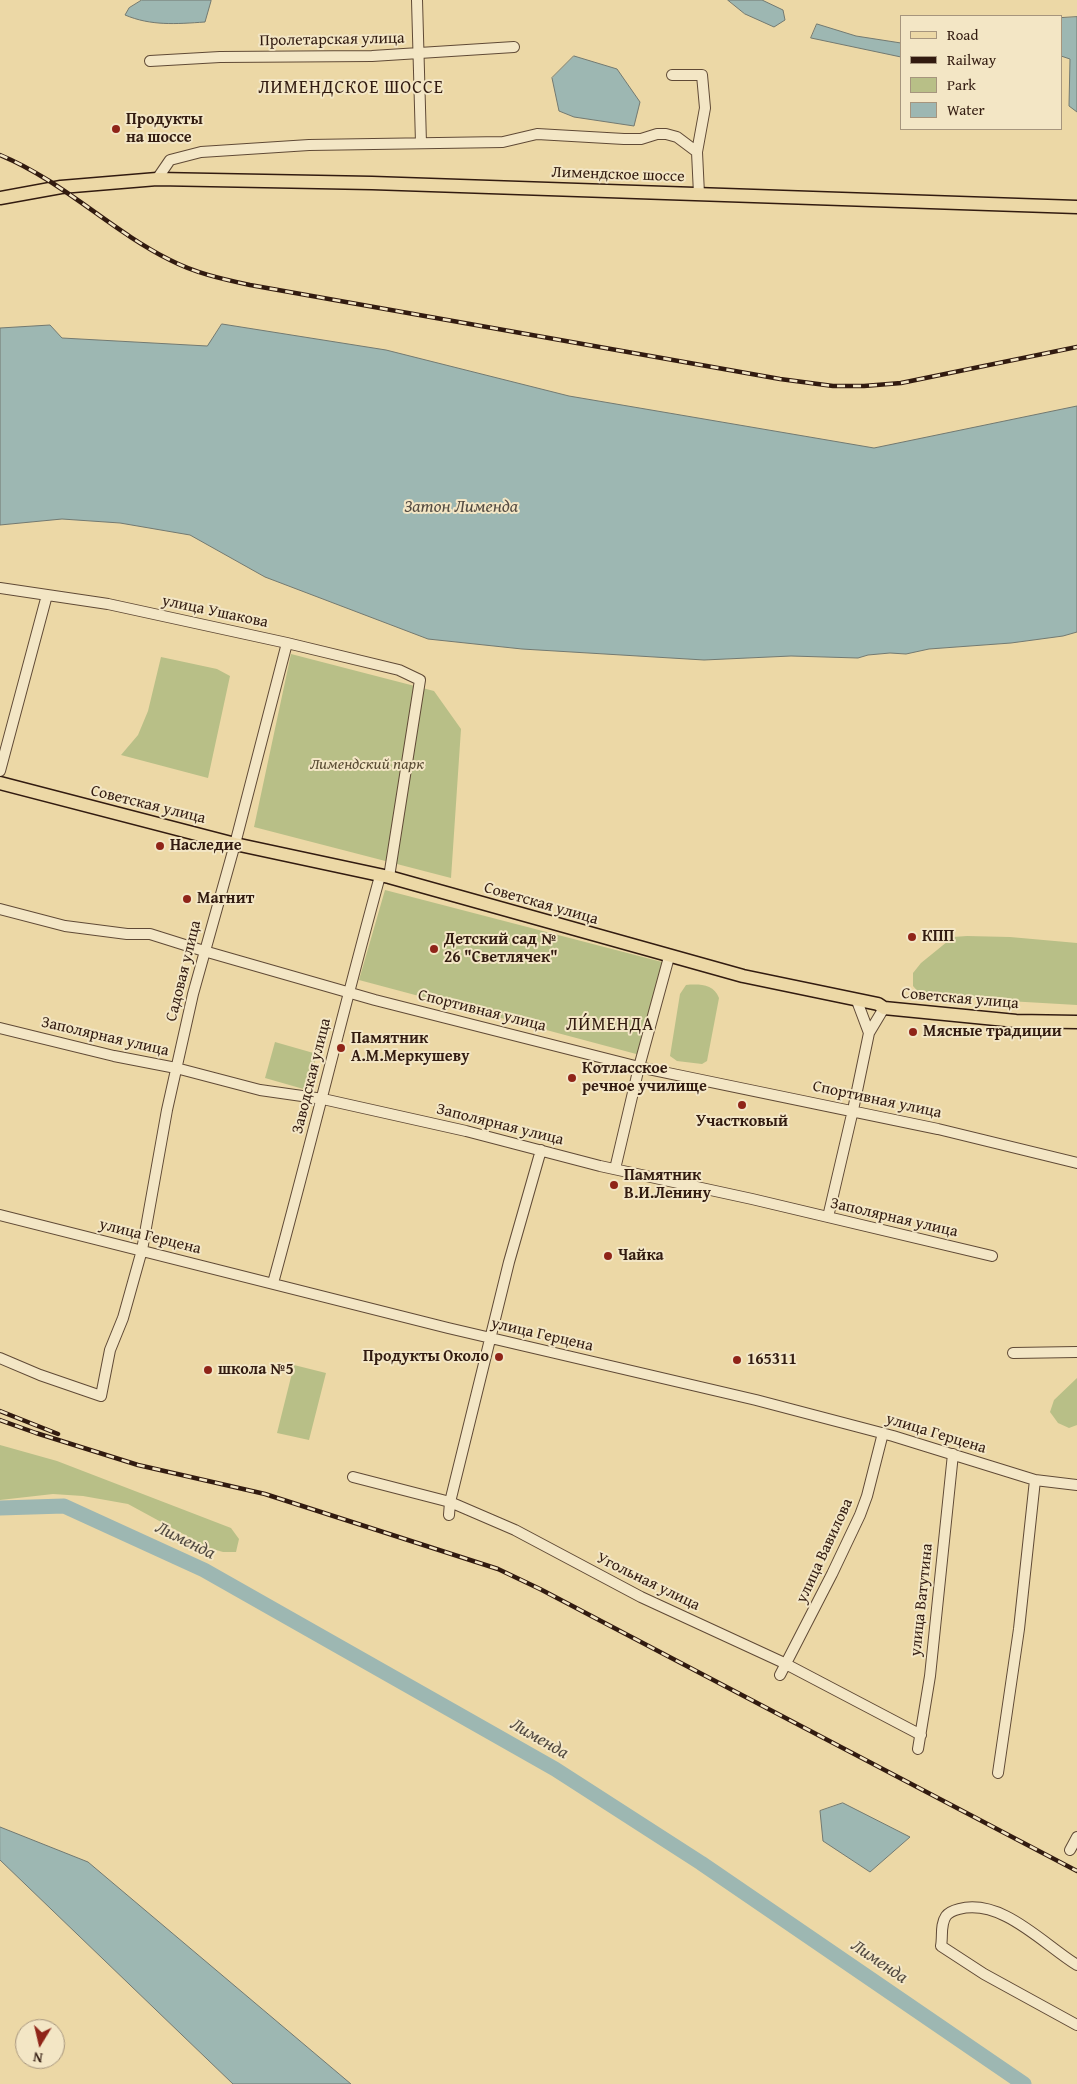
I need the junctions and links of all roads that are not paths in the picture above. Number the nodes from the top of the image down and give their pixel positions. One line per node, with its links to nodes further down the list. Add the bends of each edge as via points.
1 (417, 0): 3 (street)
2 (514, 47): 3 (street, Пролетарская улица)
3 (419, 54): 4 (street, Пролетарская улица); 6 (street)
4 (150, 61)
5 (672, 75): 7 (street, via 702,75 705,108)
6 (421, 143): 7 (street, Лимендское шоссе, via 503,142 537,134 641,139 666,134 677,137); 8 (street, Лимендское шоссе, via 309,145 201,152 170,160)
7 (697, 152): 9 (street)
8 (157, 179): 9 (main road, Лимендское шоссе); 10 (main road, Лимендское шоссе, via 61,187)
9 (699, 194): 11 (main road, Лимендское шоссе)
10 (0, 198)
11 (1077, 207)
12 (0, 588): 13 (street, улица Ушакова)
13 (48, 595): 14 (street, улица Ушакова, via 108,604); 16 (street)
14 (287, 643): 15 (street, улица Ушакова, via 399,670); 18 (street, Садовая улица)
15 (420, 680): 19 (street, Заводская улица)
16 (0, 771)
17 (0, 783): 18 (main road, Советская улица)
18 (235, 844): 19 (main road, Советская улица); 21 (street, Садовая улица)
19 (385, 876): 22 (main road, Советская улица); 23 (street, Заводская улица)
20 (0, 909): 21 (street, Спортивная улица, via 64,926 150,934)
21 (204, 951): 23 (street, Спортивная улица); 30 (street, Садовая улица)
22 (669, 957): 24 (main road, Советская улица); 29 (street)
23 (348, 991): 29 (street, Спортивная улица); 31 (street, Заводская улица)
24 (857, 1000): 25 (main road, Советская улица); 28 (street)
25 (884, 1008): 26 (main road, Советская улица, via 1016,1021); 28 (street)
26 (1077, 1022)
27 (0, 1028): 30 (street, Заполярная улица)
28 (869, 1033): 32 (street)
29 (639, 1067): 32 (street, Спортивная улица); 35 (street)
30 (176, 1068): 31 (street, Заполярная улица, via 260,1090); 38 (street, Садовая улица)
31 (323, 1099): 33 (street, Заполярная улица); 40 (street, Заводская улица)
32 (853, 1110): 34 (street, Спортивная улица); 37 (street)
33 (540, 1150): 35 (street, Заполярная улица); 41 (street)
34 (1077, 1163)
35 (615, 1169): 37 (street, Заполярная улица)
36 (0, 1215): 38 (street, улица Герцена)
37 (828, 1217): 39 (street, Заполярная улица)
38 (142, 1250): 40 (street, улица Герцена); 44 (street, Садовая улица, via 123,1318 110,1350 101,1396)
39 (992, 1256)
40 (273, 1283): 41 (street, улица Герцена)
41 (491, 1338): 45 (street, улица Герцена); 50 (street)
42 (1013, 1352): 43 (street)
43 (1077, 1352)
44 (0, 1358)
45 (883, 1433): 46 (street, улица Герцена); 52 (street, улица Вавилова, via 860,1515)
46 (953, 1454): 48 (street, улица Герцена); 54 (street, улица Ватутина)
47 (353, 1477): 50 (street, Угольная улица)
48 (1035, 1480): 49 (street, улица Герцена); 56 (street, via 1019,1629)
49 (1077, 1485)
50 (450, 1502): 51 (street); 52 (street, Угольная улица, via 515,1530 641,1597)
51 (449, 1515)
52 (786, 1664): 53 (street, улица Вавилова); 54 (street, Угольная улица)
53 (780, 1675)
54 (921, 1735): 55 (street, улица Ватутина)
55 (918, 1750)
56 (998, 1774)
57 (1077, 1837): 58 (street)
58 (1070, 1850)
59 (1077, 1965): 60 (street, via 1021,1924 985,1908 955,1910 946,1915 942,1926 941,1946 984,1974)
60 (1077, 2025)

